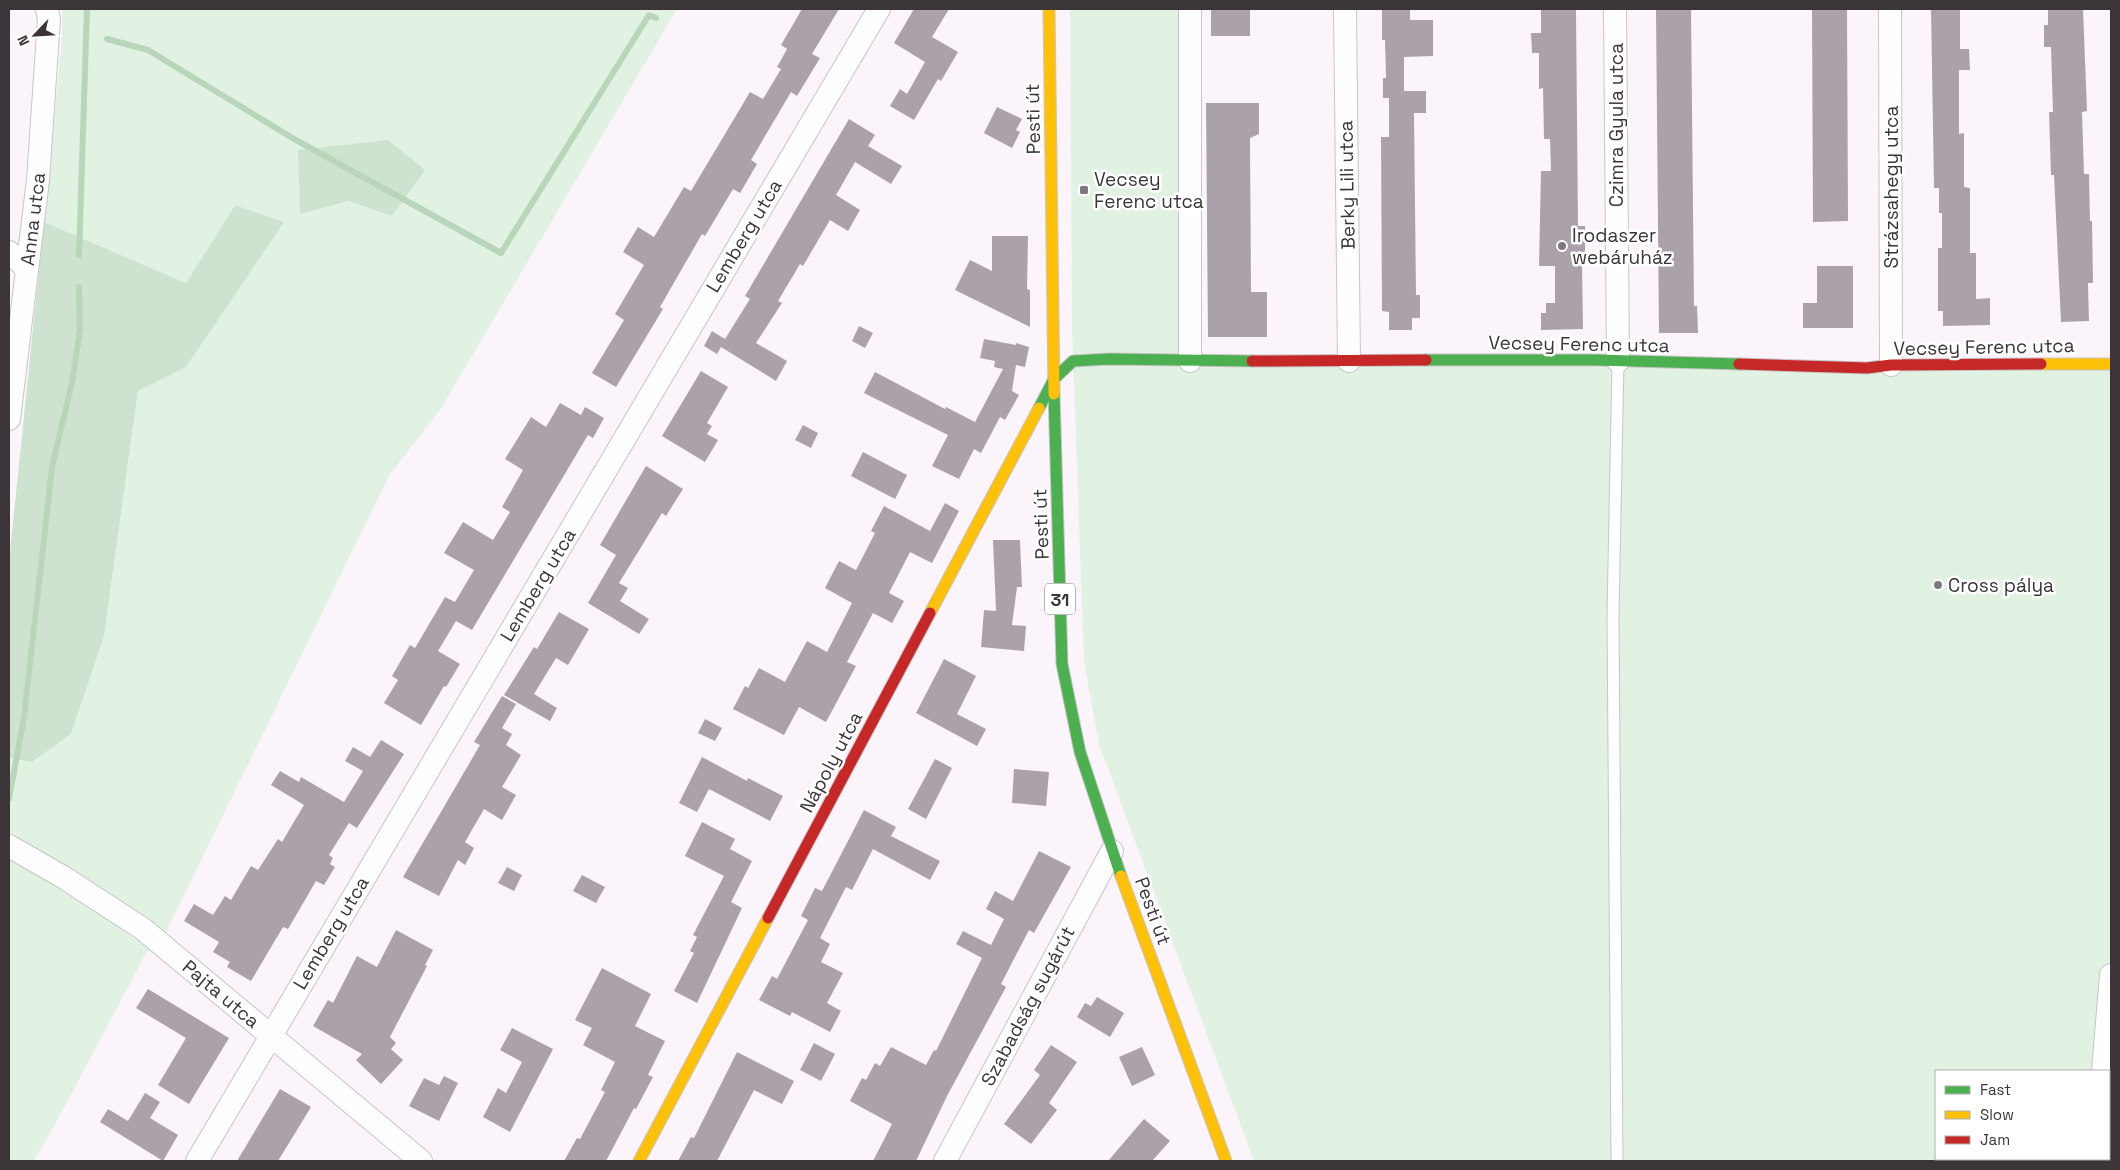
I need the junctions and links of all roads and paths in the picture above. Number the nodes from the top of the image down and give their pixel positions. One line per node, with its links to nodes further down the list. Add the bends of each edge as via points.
1 (879, 9): 20 (street, Lemberg utca)
2 (1048, 9): 15 (street, Pesti út / 31)
3 (1190, 9): 10 (street)
4 (1345, 9): 11 (street, Berky Lili utca)
5 (1615, 9): 12 (street, Czimra Gyula utca)
6 (1890, 9): 14 (street, Strázsahegy utca)
7 (48, 14): 9 (street, Anna utca, via 38,180)
8 (9, 252): 9 (street)
9 (27, 269): 16 (street, Anna utca)
10 (1190, 361): 11 (street, Vecsey Ferenc utca); 15 (street, Vecsey Ferenc utca, via 1073,361)
11 (1349, 361): 12 (street, Vecsey Ferenc utca)
12 (1618, 361): 14 (street, Vecsey Ferenc utca, via 1867,368); 27 (lane, via 1613,616)
13 (2111, 364): 14 (street, Vecsey Ferenc utca)
14 (1892, 365)
15 (1054, 379): 18 (street, Pesti út / 31, via 1062,664 1080,752); 24 (street, Nápoly utca)
16 (9, 419)
17 (10, 846): 20 (street, Pajta utca, via 143,929)
18 (1112, 850): 25 (street, Szabadság sugárút); 26 (street, Pesti út / 31)
19 (2111, 975): 21 (street)
20 (271, 1035): 22 (street, Lemberg utca); 23 (street, Pajta utca)
21 (2103, 1070)
22 (197, 1161)
23 (420, 1161)
24 (640, 1161)
25 (945, 1161)
26 (1226, 1161)
27 (1617, 1161)

